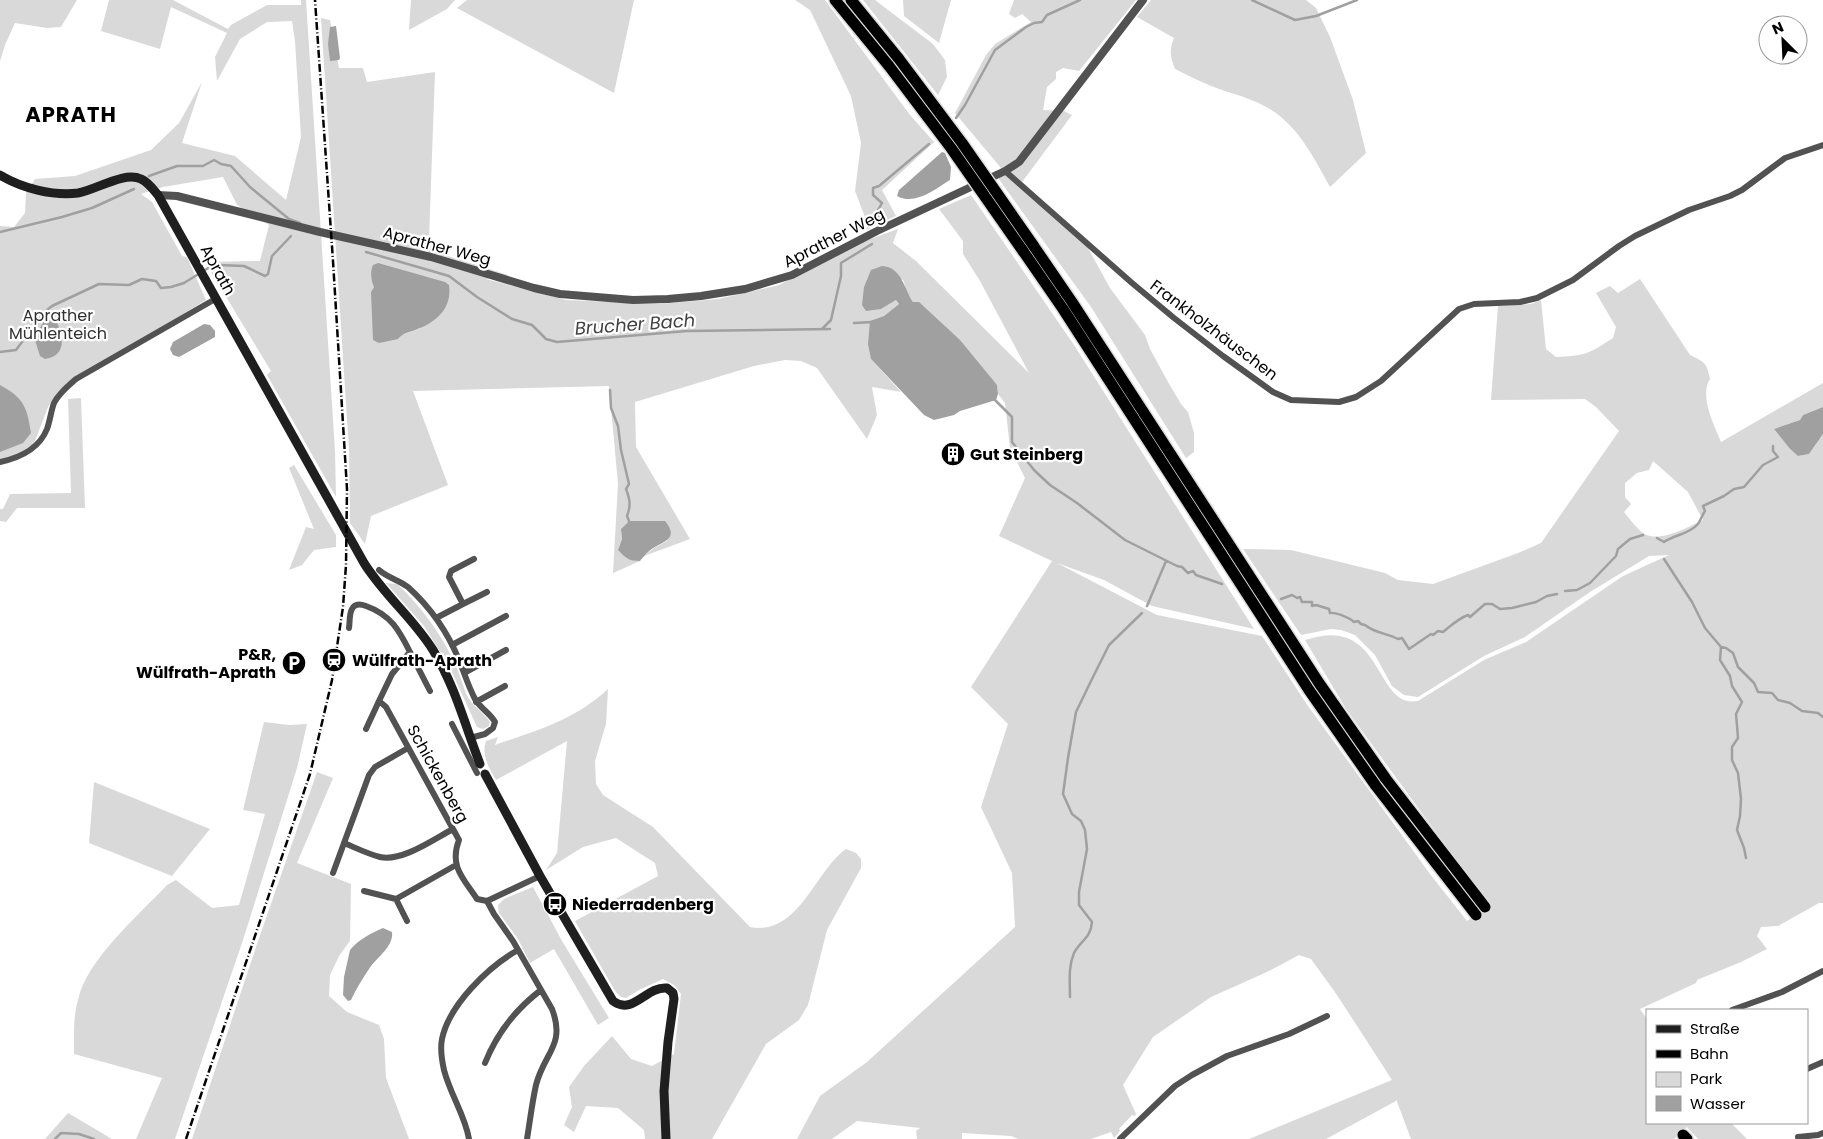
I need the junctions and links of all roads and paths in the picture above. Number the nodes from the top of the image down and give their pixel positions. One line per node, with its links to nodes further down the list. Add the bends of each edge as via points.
1 (835, 0): 8 (highway, bridge)
2 (851, 0): 8 (highway, bridge, via 962,143)
3 (1143, 0): 5 (street, Aprather Weg, via 1019,162)
4 (1823, 144): 5 (street, Frankholzhäuschen, via 1785,158 1730,196 1689,210 1635,236 1573,280 1537,298 1474,304 1459,309 1381,380 1356,397 1339,402 1291,400 1273,392 1222,356 1139,289)
5 (1005, 171): 7 (street, Aprather Weg, via 877,231 792,276 702,296 633,300 560,294 431,257 177,196)
6 (0, 175): 7 (main road, Aprath, via 25,186 64,193 92,190 135,177)
7 (158, 195): 9 (main road, Aprath)
8 (1028, 248): 8 (highway, via 1077,310 1319,682 1480,911 1376,786 1309,690 1063,309)
9 (217, 298): 10 (street, via 76,379 54,402 46,431 38,443 28,452); 28 (main road, Aprath, via 370,572 433,650 456,694)
10 (0, 462)
11 (474, 559): 14 (street, via 451,571 449,577)
12 (379, 570): 16 (street, via 407,586)
13 (487, 592): 14 (street)
14 (463, 604): 16 (street)
15 (506, 616): 18 (street)
16 (436, 618): 18 (street)
17 (349, 628): 20 (street, via 353,607 364,605 388,617 400,631)
18 (452, 645): 21 (street)
19 (506, 650): 21 (street)
20 (410, 652): 23 (street); 24 (street, via 392,674)
21 (464, 673): 25 (street)
22 (505, 686): 25 (street)
23 (430, 691)
24 (379, 701): 27 (street); 29 (street, Schickenberg, via 386,707)
25 (476, 702): 28 (street, via 495,722 485,734)
26 (452, 724): 30 (street)
27 (366, 729)
28 (470, 738): 30 (main road, Aprath)
29 (408, 748): 31 (street, Schickenberg); 32 (street, via 375,767 369,775)
30 (479, 769): 35 (main road, Aprath)
31 (453, 829): 32 (street, via 404,855 391,858 382,858); 33 (street, Schickenberg, via 459,840 455,851)
32 (344, 843): 34 (street)
33 (456, 865): 37 (street); 38 (street, via 477,899)
34 (333, 873)
35 (540, 876): 38 (street); 52 (main road, Aprath, via 613,1001 624,1006 634,1004 656,989 667,988 672,993 664,1091)
36 (364, 891): 37 (street)
37 (396, 899): 39 (street)
38 (487, 901): 40 (street)
39 (407, 921)
40 (518, 950): 42 (street); 50 (street, via 500,961 475,984 447,1024 442,1040 444,1069)
41 (1823, 971): 43 (street, via 1782,992)
42 (541, 990): 46 (street, via 509,1020); 51 (street, via 552,1009 557,1031 536,1085)
43 (1735, 1009)
44 (1327, 1016): 53 (street, via 1281,1038 1227,1056 1192,1074 1157,1102)
45 (1823, 1062): 47 (street)
46 (485, 1063)
47 (1808, 1069)
48 (1823, 1133): 49 (street)
49 (1798, 1137)
50 (469, 1139)
51 (527, 1139)
52 (666, 1139)
53 (1120, 1139)

